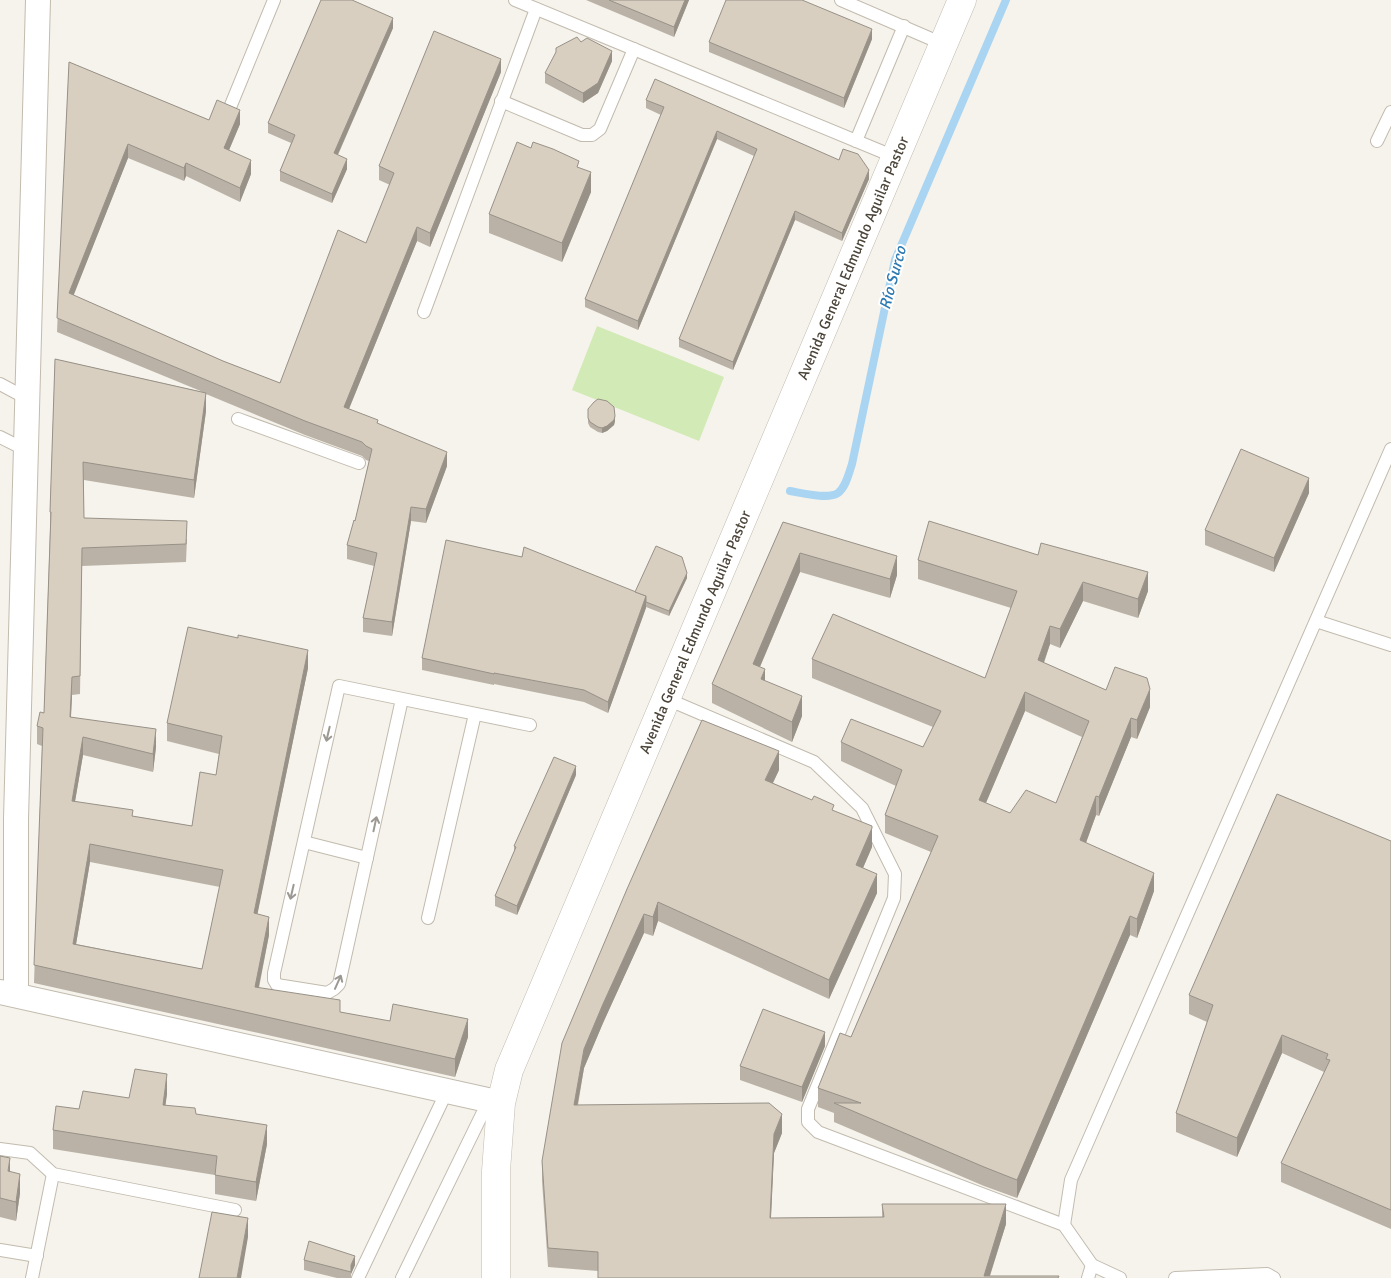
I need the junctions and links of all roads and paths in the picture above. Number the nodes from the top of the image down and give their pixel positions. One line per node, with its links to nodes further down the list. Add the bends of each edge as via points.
1 (38, 0): 18 (street)
2 (274, 0): 11 (lane)
3 (515, 0): 6 (lane)
4 (840, 0): 7 (lane)
5 (962, 0): 8 (street, Avenida General Edmundo Aguilar Pastor)
6 (536, 8): 9 (lane); 10 (lane)
7 (904, 26): 8 (lane); 13 (lane)
8 (943, 44): 15 (street, Avenida General Edmundo Aguilar Pastor)
9 (634, 49): 10 (lane, via 600,130 592,135 582,135); 13 (lane)
10 (501, 100): 16 (lane)
11 (231, 105)
12 (1391, 112): 14 (lane)
13 (856, 141): 15 (lane)
14 (1377, 141)
15 (895, 157): 27 (street, Avenida General Edmundo Aguilar Pastor)
16 (424, 312)
17 (0, 384): 18 (lane)
18 (28, 399): 22 (street)
19 (238, 419): 23 (lane)
20 (0, 437): 22 (lane)
21 (1391, 449): 24 (lane)
22 (26, 450): 33 (street)
23 (359, 463)
24 (1316, 621): 25 (lane); 39 (lane, via 1071,1180)
25 (1391, 645)
26 (402, 699): 28 (lane); 30 (lane, one-way to 30, via 339,686); 31 (lane, one-way to 26)
27 (667, 699): 35 (street, Avenida General Edmundo Aguilar Pastor); 39 (lane, via 814,762 862,808 896,874 894,898 808,1109 808,1122 818,1132)
28 (475, 714): 29 (lane); 32 (lane)
29 (530, 725)
30 (304, 842): 31 (lane); 31 (lane, one-way to 31, via 274,973 277,985 327,993 339,984)
31 (367, 858)
32 (428, 918)
33 (8, 993): 34 (street)
34 (447, 1091): 35 (street); 44 (lane)
35 (495, 1101): 45 (lane); 46 (street, Avenida General Edmundo Aguilar Pastor)
36 (0, 1149): 37 (lane, via 30,1152)
37 (53, 1174): 38 (lane); 41 (lane)
38 (235, 1210)
39 (1064, 1225): 42 (lane)
40 (0, 1250): 41 (lane)
41 (37, 1256): 43 (lane)
42 (1092, 1264): 47 (lane); 48 (lane)
43 (32, 1278)
44 (358, 1278)
45 (402, 1278)
46 (496, 1278)
47 (1088, 1278)
48 (1120, 1278)
49 (1175, 1278): 50 (lane, via 1267,1274)
50 (1274, 1278)

